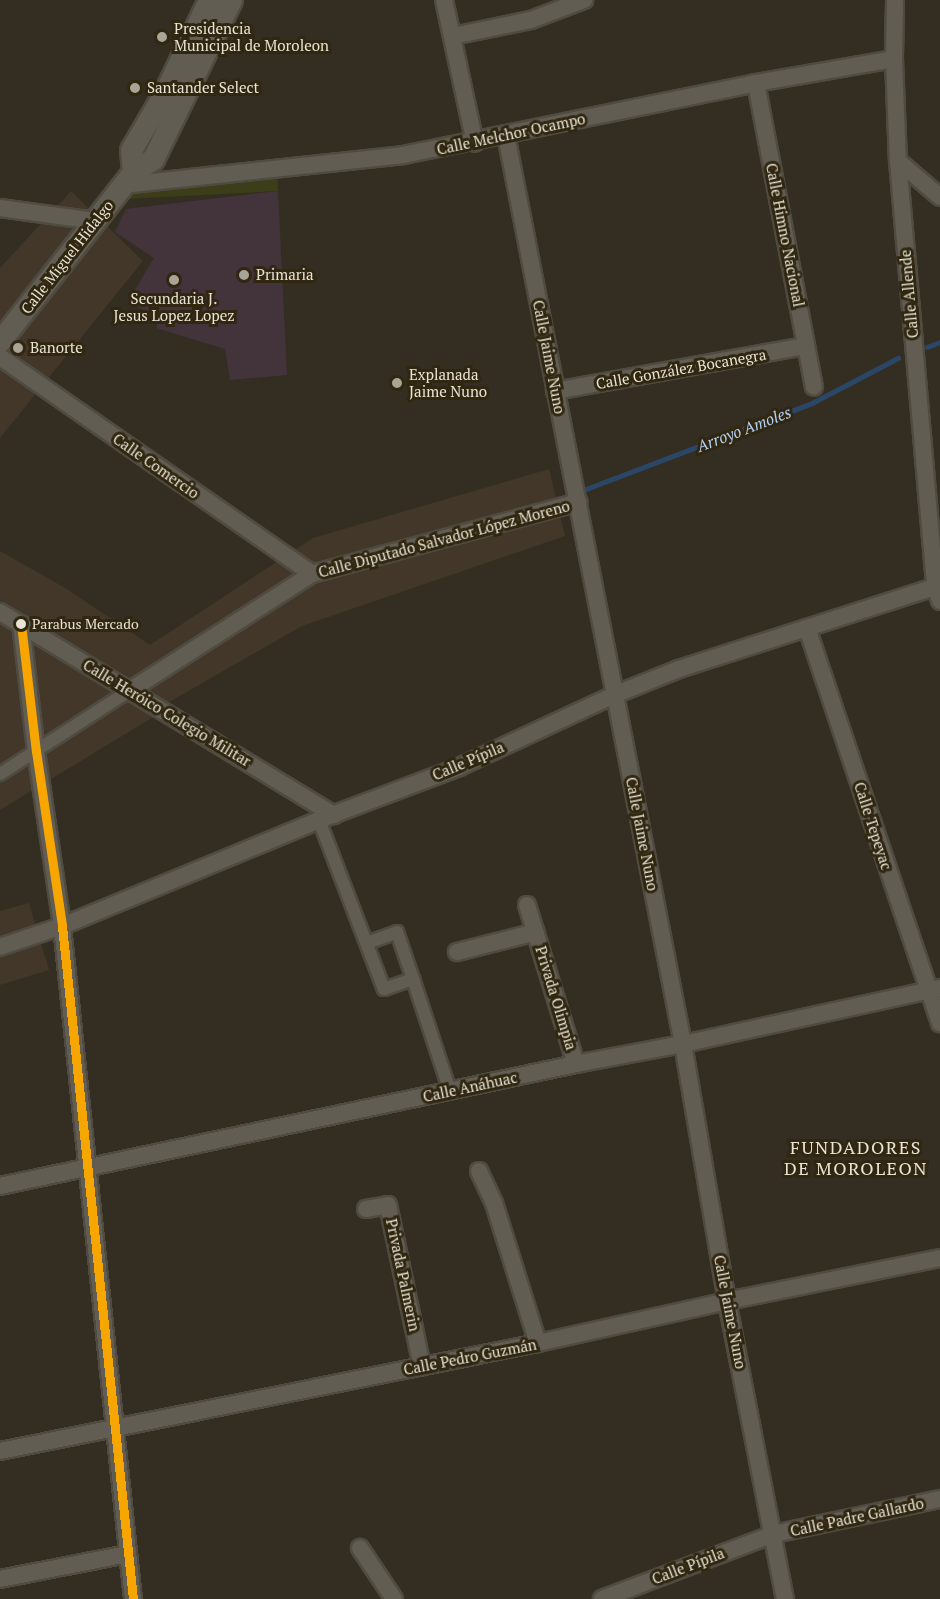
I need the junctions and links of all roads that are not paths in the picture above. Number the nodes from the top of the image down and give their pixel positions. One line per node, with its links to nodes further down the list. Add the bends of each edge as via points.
1 (209, 0): 13 (street, via 166,90 131,150)
2 (231, 0): 13 (street, Calle Miguel Hidalgo, via 153,159)
3 (444, 0): 7 (street)
4 (584, 0): 7 (street, via 531,20)
5 (884, 0): 6 (street)
6 (895, 7): 8 (street, Calle Allende)
7 (453, 36): 11 (street)
8 (894, 59): 9 (street, Calle Melchor Ocampo); 12 (street, Calle Allende)
9 (756, 83): 10 (street, Calle Melchor Ocampo); 18 (street, Calle Himno Nacional)
10 (506, 135): 11 (street, Calle Melchor Ocampo); 21 (street, Calle Jaime Nuno)
11 (475, 143): 13 (street, Calle Melchor Ocampo, via 403,155)
12 (898, 161): 14 (street); 24 (street, Calle Allende)
13 (128, 179): 16 (street, Calle Miguel Hidalgo)
14 (940, 197)
15 (0, 208): 16 (street)
16 (95, 221): 17 (street, Calle Miguel Hidalgo)
17 (0, 341)
18 (806, 346): 20 (street, Calle Himno Nacional); 21 (street, Calle González Bocanegra)
19 (0, 357): 23 (street, Calle Comercio)
20 (813, 387)
21 (555, 391): 22 (street, Calle Jaime Nuno)
22 (578, 502): 23 (street, Calle Diputado Salvador López Moreno); 29 (street, Calle Jaime Nuno)
23 (312, 574): 28 (street, Calle Diputado Salvador López Moreno)
24 (938, 591): 27 (street, Calle Pípila)
25 (0, 612): 26 (street, Calle Heróico Colegio Militar)
26 (21, 624): 28 (street, Calle Heróico Colegio Militar); 30 (street)
27 (807, 628): 29 (street, Calle Pípila, via 679,669); 40 (street, Calle Tepeyac)
28 (129, 691): 30 (street); 32 (street, Calle Heróico Colegio Militar)
29 (614, 695): 32 (street, Calle Pípila, via 459,767); 42 (street, Calle Jaime Nuno)
30 (36, 751): 31 (street); 34 (street)
31 (0, 774)
32 (327, 818): 34 (street, Calle Pípila); 36 (street)
33 (527, 905): 35 (street, Privada Olimpia)
34 (62, 926): 37 (street, Calle Pípila); 45 (street)
35 (536, 932): 38 (street, Privada Olimpia); 43 (street, Privada Olimpia)
36 (367, 944): 39 (street, via 384,989); 39 (street, via 397,932)
37 (0, 947)
38 (457, 952)
39 (413, 980): 44 (street)
40 (934, 989): 41 (street, Calle Tepeyac); 42 (street, Calle Anáhuac)
41 (940, 1023)
42 (683, 1044): 43 (street, Calle Anáhuac); 50 (street, Calle Jaime Nuno)
43 (576, 1064): 44 (street, Calle Anáhuac)
44 (450, 1091): 45 (street, Calle Anáhuac)
45 (87, 1168): 47 (street, Calle Anáhuac); 53 (street)
46 (479, 1171): 51 (street, via 494,1203)
47 (0, 1186)
48 (366, 1209): 52 (street, Privada Palmerin, via 388,1204)
49 (940, 1258): 50 (street, Calle Pedro Guzmán)
50 (727, 1301): 51 (street, Calle Pedro Guzmán); 56 (street, Calle Jaime Nuno)
51 (537, 1343): 52 (street, Calle Pedro Guzmán)
52 (422, 1366): 53 (street, Calle Pedro Guzmán)
53 (114, 1429): 54 (street, Calle Pedro Guzmán); 58 (street)
54 (0, 1451)
55 (940, 1500): 56 (street, Calle Padre Gallardo)
56 (774, 1534): 62 (street, Calle Pípila); 63 (street, Calle Jaime Nuno)
57 (360, 1548): 61 (street)
58 (128, 1554): 59 (street); 60 (street)
59 (0, 1579)
60 (133, 1599)
61 (394, 1599)
62 (602, 1599)
63 (785, 1599)

